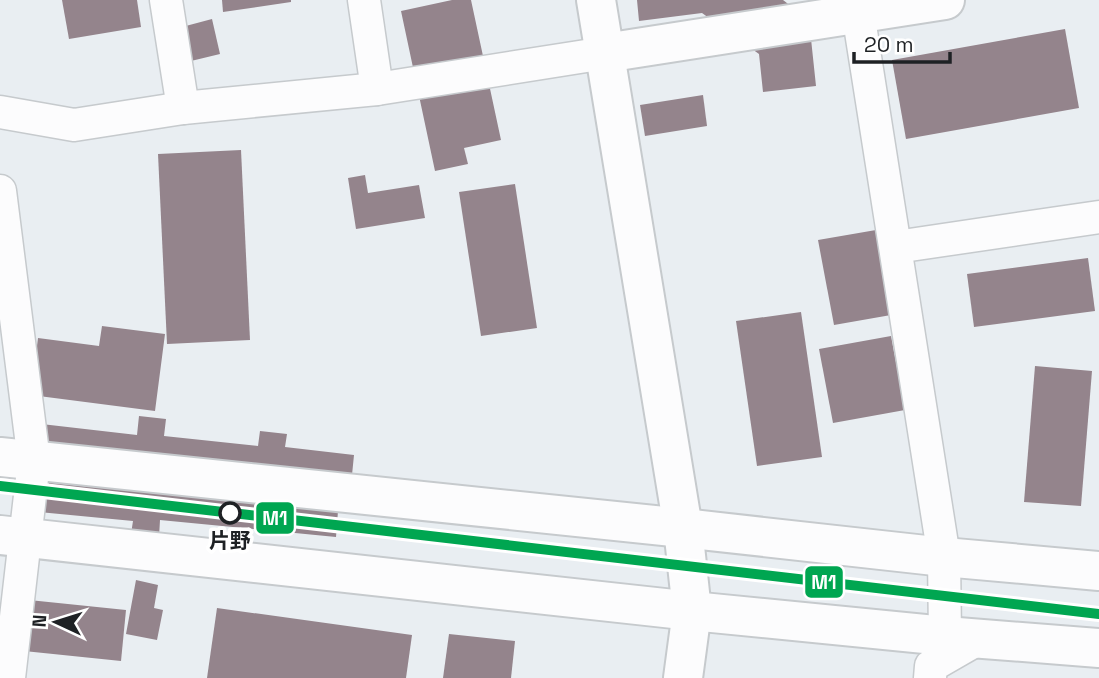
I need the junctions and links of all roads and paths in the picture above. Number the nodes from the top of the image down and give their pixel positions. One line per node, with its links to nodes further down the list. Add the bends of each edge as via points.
1 (166, 0): 8 (street)
2 (364, 0): 7 (street)
3 (596, 0): 6 (street)
4 (945, 0): 5 (street)
5 (857, 6): 6 (street); 12 (street)
6 (605, 53): 7 (street); 14 (street)
7 (377, 89): 8 (street)
8 (183, 108): 9 (street, via 74,125)
9 (0, 112)
10 (0, 191): 13 (street)
11 (1099, 217): 12 (street)
12 (895, 247): 16 (street)
13 (17, 459): 14 (street); 15 (street)
14 (683, 528): 16 (street); 18 (street)
15 (13, 537): 18 (street); 21 (street)
16 (944, 557): 17 (street); 19 (street)
17 (1099, 571)
18 (692, 611): 19 (street); 22 (street)
19 (961, 637): 20 (street); 23 (street, via 931,666)
20 (1099, 648)
21 (9, 678)
22 (683, 678)
23 (930, 678)

